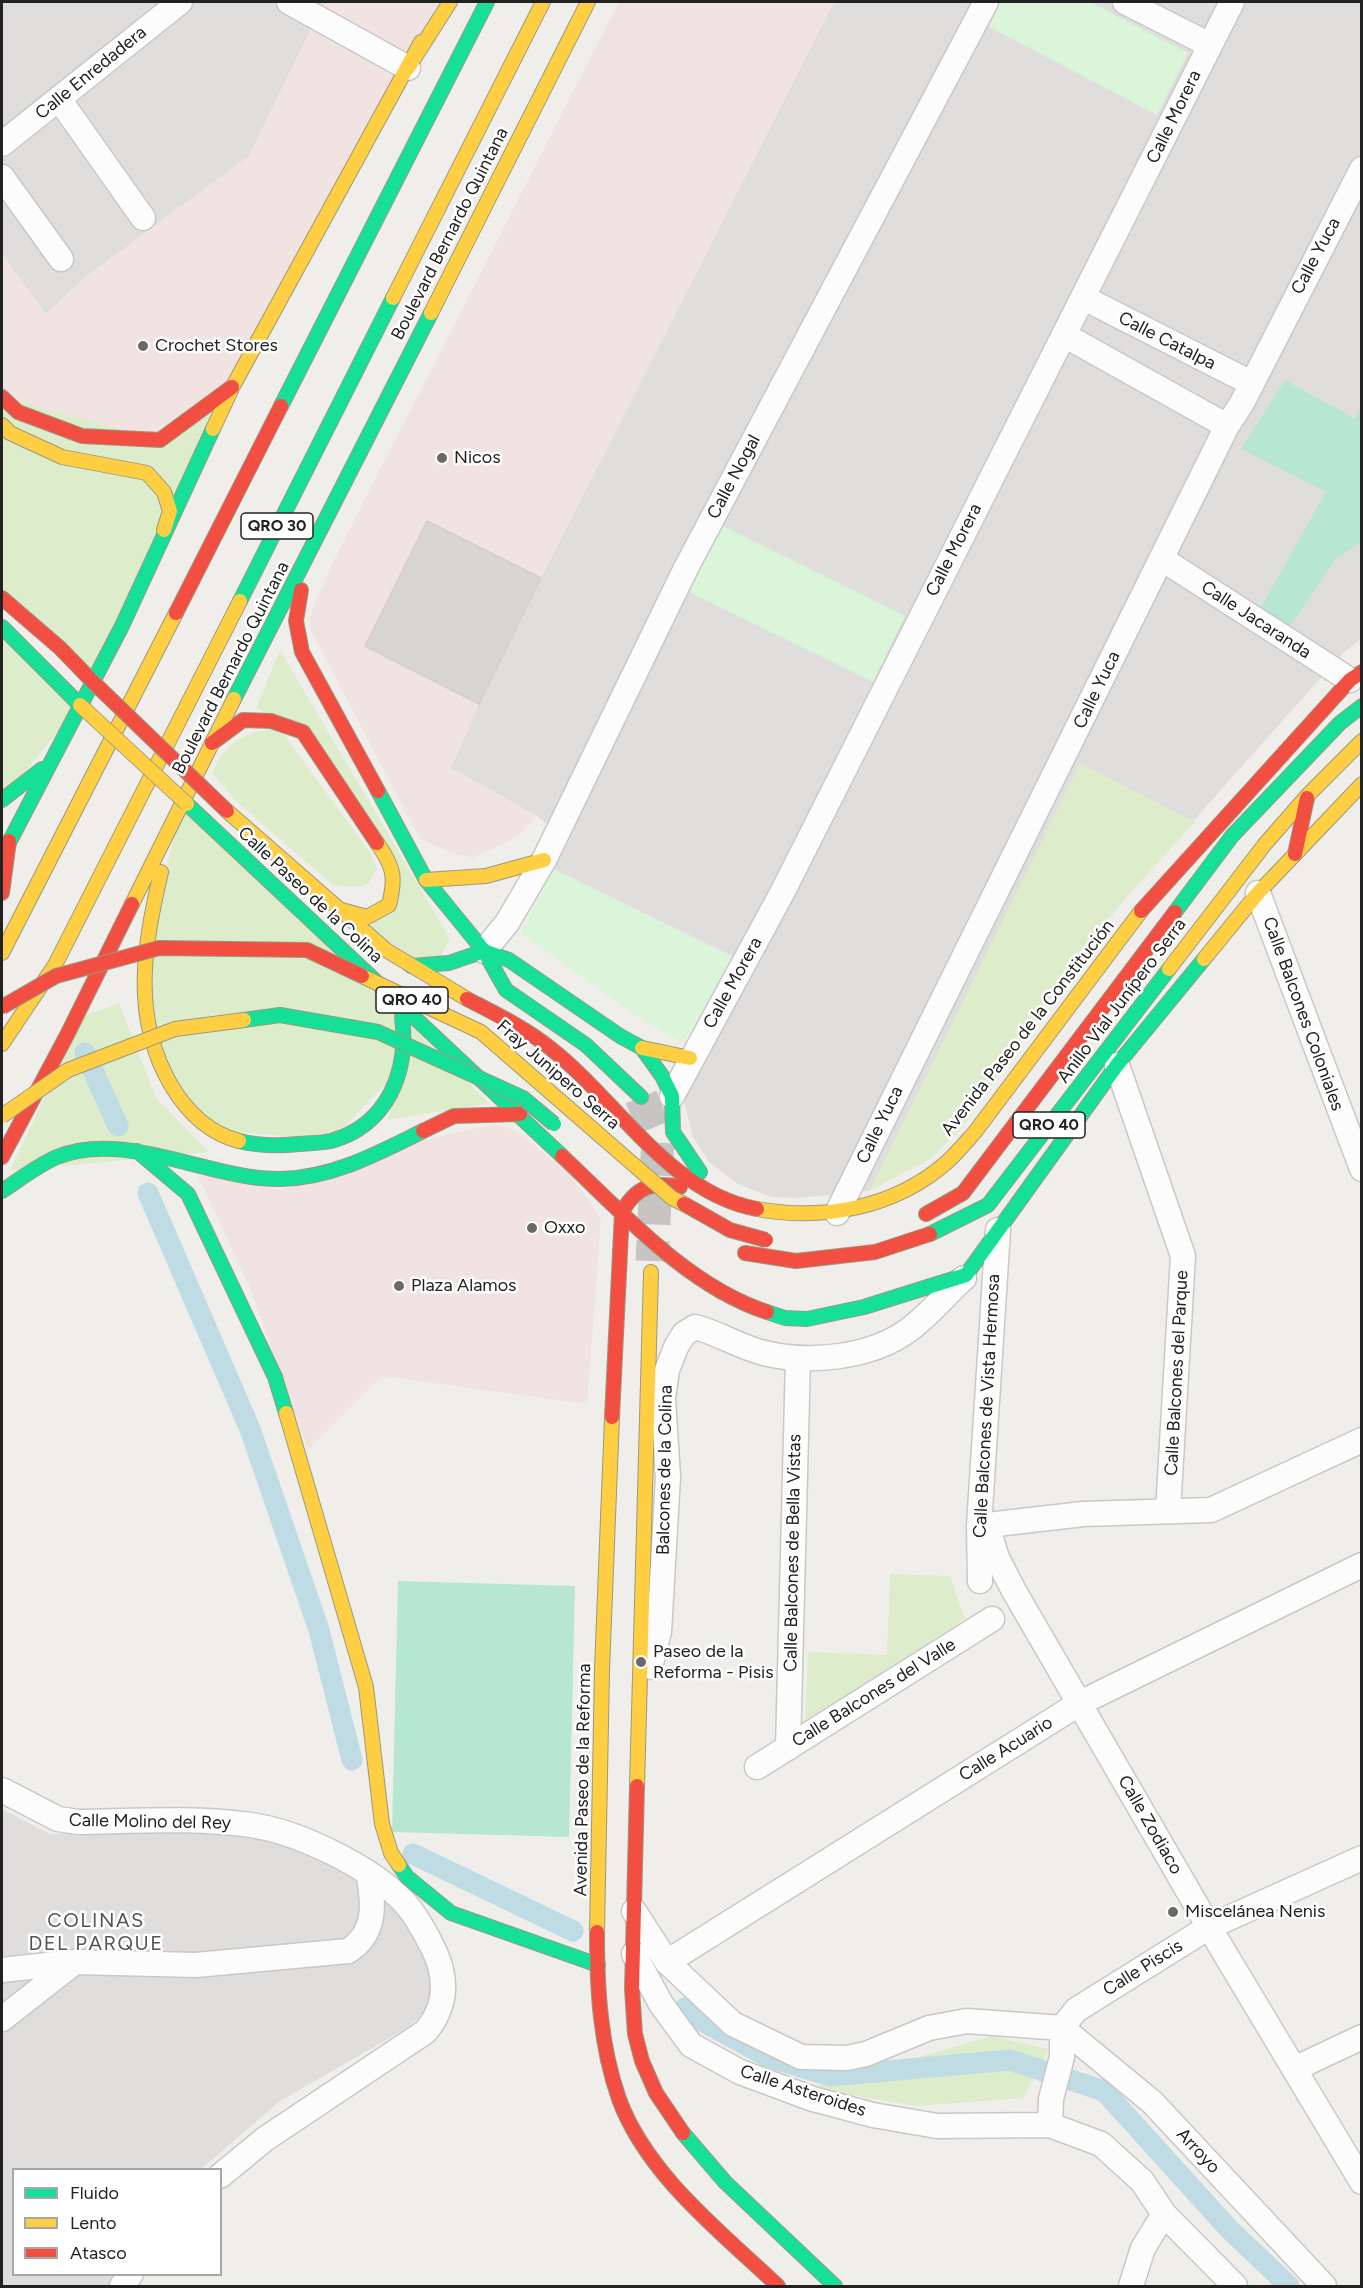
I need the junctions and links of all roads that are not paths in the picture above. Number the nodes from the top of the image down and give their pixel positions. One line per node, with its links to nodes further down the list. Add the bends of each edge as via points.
1 (180, 2): 13 (street, Calle Enredadera)
2 (289, 2): 12 (street)
3 (442, 2): 12 (main road)
4 (450, 2): 12 (main road)
5 (487, 2): 51 (main road, QRO 30)
6 (543, 2): 58 (main road, Boulevard Bernardo Quintana / QRO 30, via 55,965)
7 (588, 2): 28 (main road, Boulevard Bernardo Quintana)
8 (986, 2): 45 (street, Calle Nogal, via 686,568)
9 (1125, 2): 11 (street)
10 (1230, 2): 11 (street, Calle Morera)
11 (1210, 45): 20 (street, Calle Morera)
12 (408, 68): 23 (main road)
13 (59, 99): 14 (street, Calle Enredadera); 18 (street)
14 (2, 144)
15 (1362, 169): 17 (street, Calle Yuca)
16 (2, 177): 19 (street)
17 (1353, 208): 22 (street, Calle Yuca)
18 (143, 218)
19 (61, 259)
20 (1084, 298): 21 (street, Calle Morera); 22 (street, Calle Catalpa)
21 (1064, 335): 26 (street); 61 (street, Calle Morera, via 783,891)
22 (1251, 383): 26 (street, Calle Yuca)
23 (233, 386): 24 (main road, via 160,440 82,436 18,412); 27 (main road)
24 (2, 397)
25 (2, 425): 27 (main road, via 10,433 62,457 147,473 164,492 170,511)
26 (1227, 426): 29 (street, Calle Yuca)
27 (162, 538): 36 (main road, via 122,626)
28 (311, 551): 35 (main road, Boulevard Bernardo Quintana); 46 (main road, via 295,616 295,634)
29 (1162, 559): 32 (street, Calle Jacaranda); 78 (street, Calle Yuca)
30 (2, 598): 49 (main road, Calle Paseo de la Colina, bridge, via 60,648 227,811)
31 (2, 627): 56 (main road, Calle Paseo de la Colina, bridge, via 73,699)
32 (1356, 676): 78 (main road, Avenida Paseo de la Constitución, via 1147,903 975,1132 946,1162 905,1190)
33 (1362, 706): 80 (main road, Anillo Vial Junípero Serra / QRO 40, via 1340,723 1232,836 963,1193)
34 (1362, 741): 39 (main road, Anillo Vial Junípero Serra / QRO 40)
35 (210, 745): 41 (main road, Boulevard Bernardo Quintana); 49 (main road, via 243,720 271,721 303,732 388,859 395,881 389,905 367,917)
36 (53, 756): 40 (main road, via 29,782); 42 (main road)
37 (1352, 771): 39 (main road)
38 (1362, 784): 43 (main road)
39 (1307, 796): 43 (main road); 84 (main road, Anillo Vial Junípero Serra / QRO 40, via 1265,844 988,1205 918,1240 875,1252 796,1261)
40 (2, 800)
41 (171, 827): 56 (main road, via 143,962 144,1007 150,1038 182,1105 211,1130 238,1142 284,1146 332,1140 359,1128 381,1108 402,1066); 70 (main road, Boulevard Bernardo Quintana)
42 (9, 842): 44 (main road); 47 (main road)
43 (1295, 854): 48 (main road)
44 (2, 856)
45 (544, 860): 46 (main road, via 483,878); 50 (street, Calle Nogal, via 507,924)
46 (426, 880): 50 (main road)
47 (2, 893)
48 (1258, 893): 62 (main road); 71 (street, Calle Balcones Coloniales)
49 (338, 909): 52 (main road, Calle Paseo de la Colina)
50 (484, 951): 52 (main road, via 450,964); 55 (main road); 59 (main road, via 509,960)
51 (2, 953)
52 (411, 966): 53 (main road); 68 (main road, Calle Paseo de la Colina, via 521,1027)
53 (464, 980)
54 (485, 985): 55 (main road)
55 (506, 990): 65 (main road, via 586,1045)
56 (401, 1006): 60 (main road, via 445,1029); 66 (main road, Calle Paseo de la Colina)
57 (2, 1007): 83 (main road, Fray Junipero Serra / QRO 40, bridge, via 56,976 159,948 307,950 481,1032 672,1198 730,1230)
58 (2, 1044)
59 (642, 1048): 61 (main road); 64 (main road)
60 (471, 1051)
61 (690, 1059): 64 (street, Calle Morera)
62 (1117, 1065): 81 (main road); 90 (street, Calle Balcones del Parque, via 1183,1256)
63 (488, 1066): 67 (main road, QRO 40, bridge, via 566,1133 523,1098 378,1032 280,1015 175,1029 68,1070)
64 (672, 1096): 68 (main road); 76 (main road, via 673,1132 707,1182)
65 (641, 1098)
66 (520, 1114): 69 (main road, via 454,1116 372,1156 324,1174 280,1179 205,1168); 77 (main road, Calle Paseo de la Colina)
67 (2, 1116)
68 (654, 1134): 72 (main road, via 624,1169); 76 (main road, Avenida Paseo de la Constitución, via 694,1183)
69 (137, 1151): 74 (main road, via 110,1147 57,1157); 109 (main road, via 188,1194 275,1377 366,1687 382,1824 391,1853 407,1877 451,1913)
70 (2, 1157)
71 (1362, 1169)
72 (613, 1172)
73 (628, 1186): 75 (main road)
74 (2, 1191)
75 (645, 1201)
76 (734, 1205): 77 (main road, via 662,1182 640,1187); 78 (main road, Avenida Paseo de la Constitución, via 788,1215); 79 (main road, via 683,1209)
77 (622, 1212): 87 (main road, Calle Paseo de la Colina); 99 (main road, Avenida Paseo de la Reforma, via 600,1735)
78 (837, 1213)
79 (679, 1217)
80 (916, 1220)
81 (998, 1230): 86 (main road); 91 (street, Calle Balcones de Vista Hermosa)
82 (675, 1237): 87 (main road, via 675,1249)
83 (772, 1240)
84 (740, 1251)
85 (651, 1272): 96 (main road)
86 (966, 1275): 87 (main road, via 864,1307 807,1319 785,1318 742,1304); 88 (street, Balcones de la Colina, via 910,1329 879,1345 853,1354)
87 (702, 1281)
88 (798, 1358): 96 (street, Balcones de la Colina, via 744,1347 694,1327 676,1347 667,1370 663,1398 668,1477 659,1632); 98 (street, Calle Balcones de Bella Vistas)
89 (1362, 1440): 90 (street, via 1211,1510)
90 (1168, 1511): 91 (street, via 1083,1514)
91 (983, 1525): 93 (street, Calle Balcones de Vista Hermosa); 95 (street, Calle Zodiaco, via 1014,1591)
92 (1362, 1565): 95 (street, Calle Acuario)
93 (980, 1581)
94 (992, 1619): 98 (street, Calle Balcones del Valle)
95 (1080, 1702): 105 (street, Calle Zodiaco); 108 (street, Calle Acuario)
96 (639, 1707): 97 (main road)
97 (637, 1735): 99 (main road, via 634,1755); 104 (main road)
98 (788, 1748): 100 (street, Calle Balcones del Valle)
99 (612, 1766): 104 (main road, via 607,1893); 109 (main road, Avenida Paseo de la Reforma)
100 (757, 1767)
101 (2, 1790): 103 (street, Calle Molino del Rey, via 58,1819 79,1822 208,1821 254,1825 318,1846)
102 (1362, 1858): 105 (street, Calle Piscis)
103 (368, 1873): 107 (street, via 373,1914 359,1944 348,1951 196,1965); 116 (street, Calle Molino del Rey, via 404,1902 437,1957 444,1987 437,2019 425,2032 265,2139)
104 (623, 1911): 106 (main road); 108 (street)
105 (1209, 1928): 112 (street, Calle Piscis, via 1076,2010); 114 (street, Calle Zodiaco)
106 (628, 1946): 115 (street, Calle Asteroides, via 661,2004 691,2045 740,2072 813,2099 937,2126); 120 (main road, via 634,2030 642,2061 673,2121 710,2165)
107 (75, 1962): 110 (street); 111 (street)
108 (667, 1962): 112 (street, via 733,2024 801,2057 847,2058 866,2054 929,2028 967,2020)
109 (598, 1965): 119 (main road, Avenida Paseo de la Reforma, via 606,2061 620,2103 640,2143 658,2167)
110 (2, 1970)
111 (2, 2019)
112 (1062, 2028): 115 (street, via 1062,2057 1051,2099); 123 (street, Arroyo, via 1152,2102)
113 (1362, 2037): 114 (street)
114 (1294, 2069): 117 (street, Calle Zodiaco)
115 (1050, 2125): 118 (street, Calle Asteroides, via 1101,2144 1142,2181)
116 (222, 2174)
117 (1362, 2182)
118 (1164, 2214): 121 (street, via 1143,2248); 122 (street, Calle Asteroides)
119 (778, 2286)
120 (834, 2286)
121 (1131, 2286)
122 (1235, 2286)
123 (1324, 2286)

